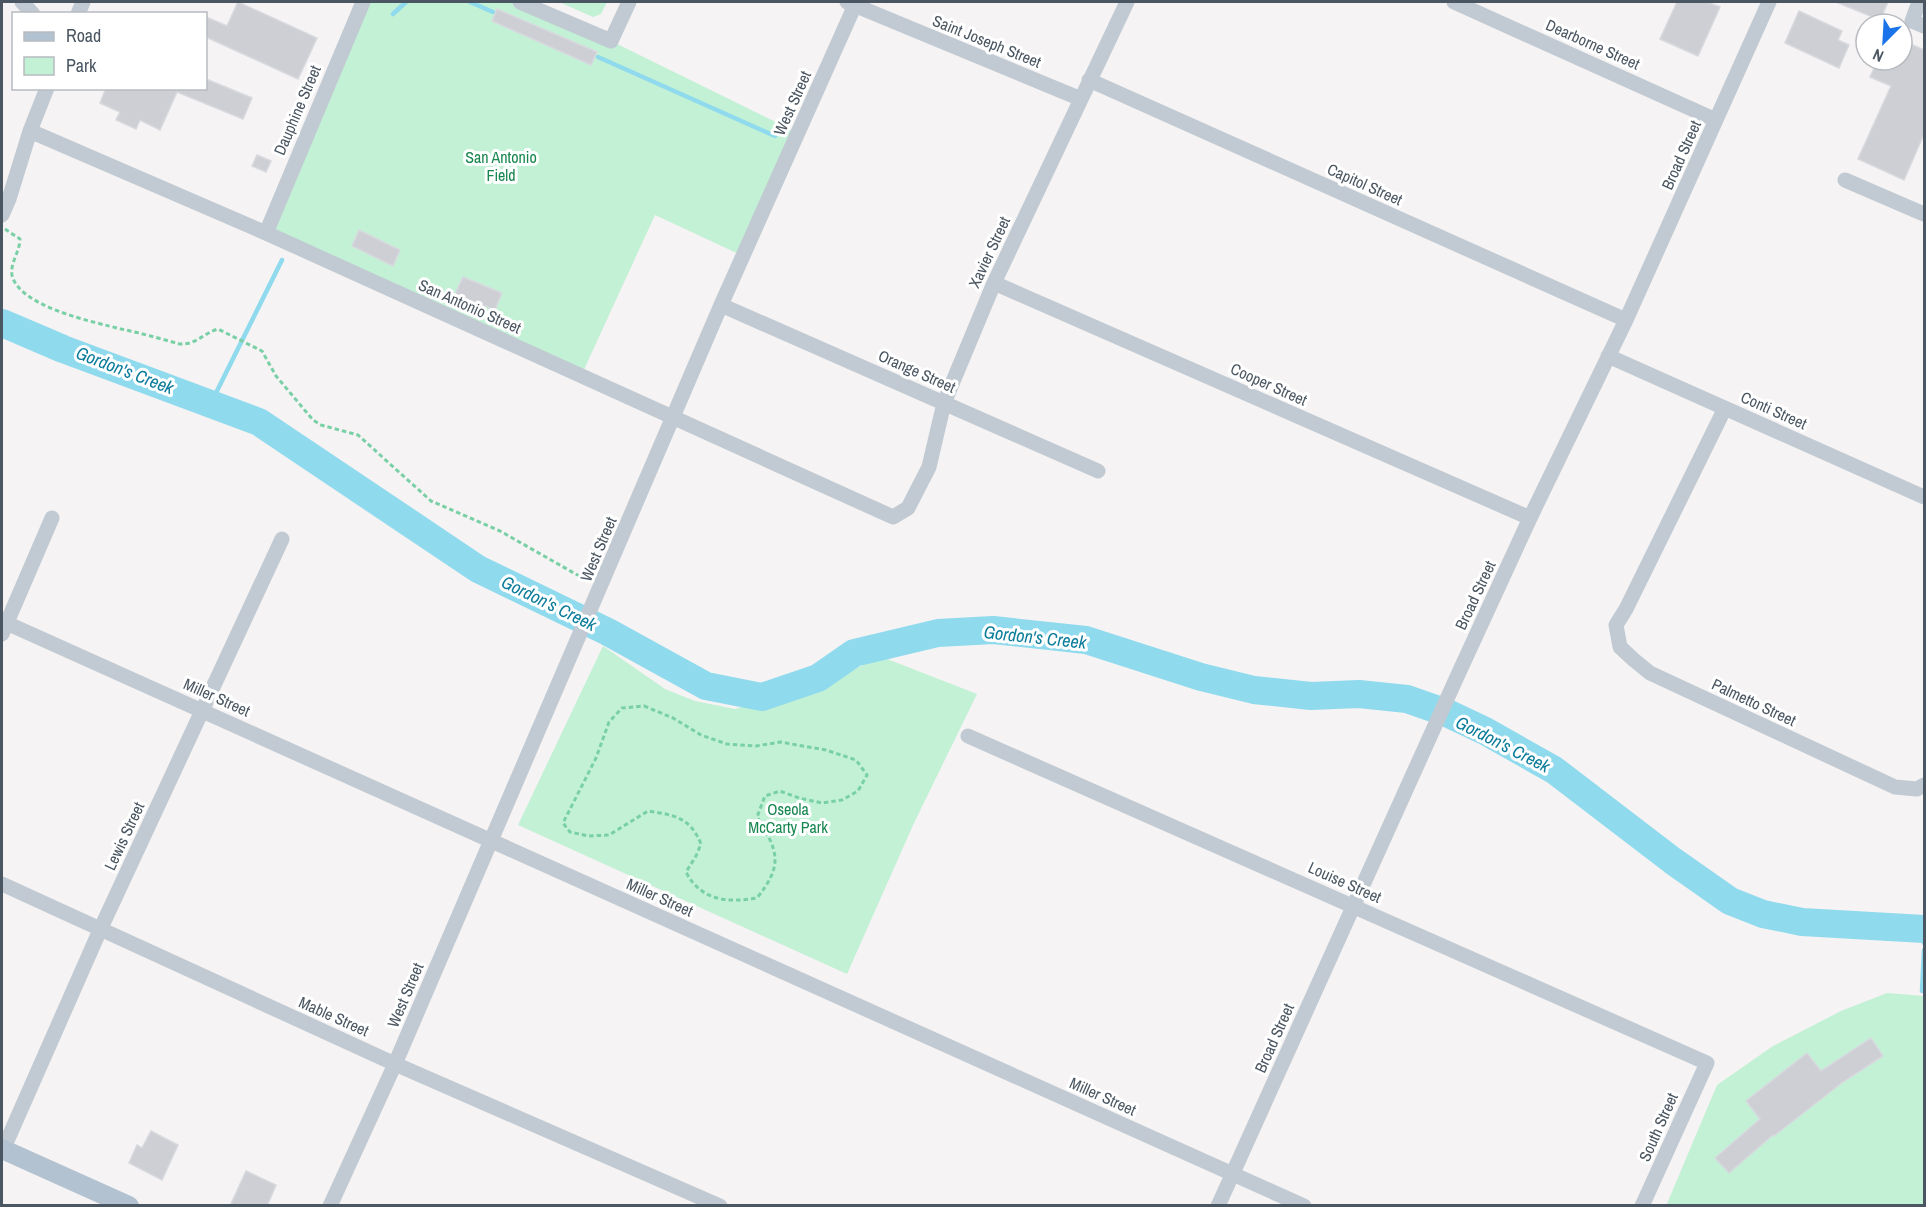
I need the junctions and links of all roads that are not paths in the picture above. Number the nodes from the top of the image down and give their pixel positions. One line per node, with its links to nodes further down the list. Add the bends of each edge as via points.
1 (363, 2): 18 (street, Dauphine Street)
2 (520, 2): 3 (street, via 611,42)
3 (629, 2)
4 (1126, 2): 10 (street, Xavier Street)
5 (1454, 2): 13 (street, Dearborne Street)
6 (1769, 2): 13 (street, Broad Street)
7 (1919, 2): 9 (street, via 1911,21)
8 (851, 3): 12 (street, Saint Joseph Street); 20 (street, West Street)
9 (1924, 26)
10 (1089, 80): 12 (street, Xavier Street); 21 (street, Capitol Street)
11 (46, 90): 14 (street)
12 (1081, 99): 19 (street, Xavier Street)
13 (1716, 120): 21 (street, Broad Street)
14 (30, 131): 17 (street); 18 (street, San Antonio Street)
15 (1845, 180): 16 (street)
16 (1924, 214)
17 (2, 215)
18 (266, 233): 25 (street, San Antonio Street)
19 (994, 283): 23 (street, Xavier Street); 30 (street, Cooper Street)
20 (721, 305): 23 (street, Orange Street); 25 (street, West Street)
21 (1626, 320): 22 (street, Broad Street)
22 (1608, 356): 24 (street, Conti Street); 30 (street, Broad Street)
23 (944, 403): 26 (street, Orange Street); 28 (street, Xavier Street, via 929,467 908,508)
24 (1725, 408): 27 (street, Conti Street); 35 (street, Palmetto Street, via 1616,625 1620,647 1650,673 1895,787)
25 (672, 418): 28 (street, San Antonio Street); 36 (street, West Street)
26 (1098, 471)
27 (1924, 497)
28 (893, 517)
29 (52, 518): 32 (street)
30 (1530, 518): 38 (street, Broad Street)
31 (282, 539): 33 (street, Lewis Street)
32 (3, 626): 33 (street, Miller Street)
33 (203, 711): 36 (street, Miller Street); 39 (street, Lewis Street)
34 (968, 736): 38 (street, Louise Street)
35 (1921, 787)
36 (490, 840): 41 (street, West Street); 43 (street, Miller Street)
37 (2, 885): 39 (street, Mable Street)
38 (1354, 906): 40 (street, Louise Street); 43 (street, Broad Street)
39 (100, 930): 41 (street, Mable Street); 42 (street, Lewis Street)
40 (1707, 1063): 49 (street, South Street)
41 (395, 1064): 45 (street, West Street); 46 (street, Mable Street)
42 (2, 1150): 44 (main road)
43 (1233, 1174): 47 (street, Broad Street); 48 (street, Miller Street)
44 (129, 1206)
45 (330, 1206)
46 (720, 1206)
47 (1218, 1206)
48 (1304, 1206)
49 (1642, 1206)

